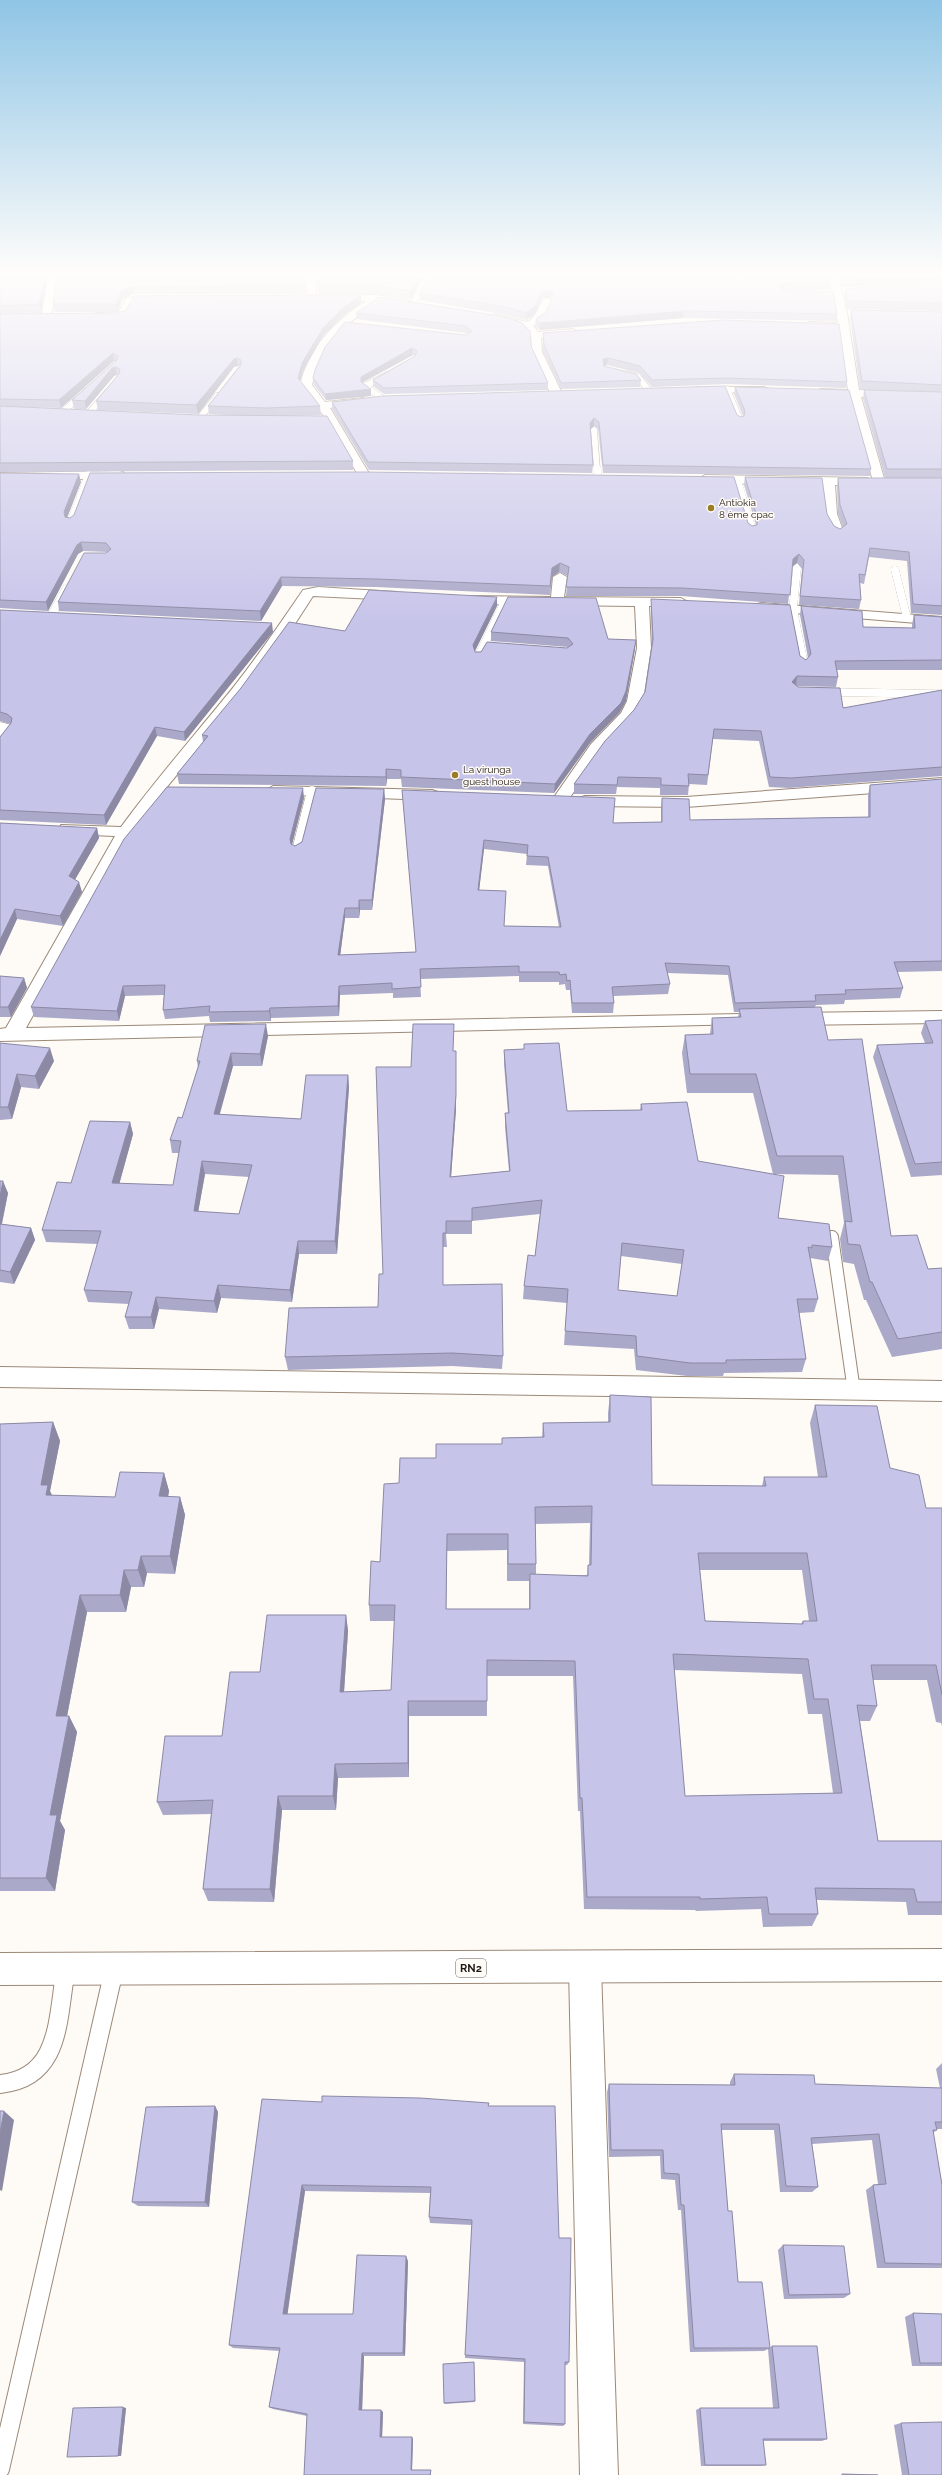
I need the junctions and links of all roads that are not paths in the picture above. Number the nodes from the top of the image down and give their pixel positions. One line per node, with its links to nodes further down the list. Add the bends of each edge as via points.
1 (84, 392): 15 (lane)
2 (107, 392): 16 (lane)
3 (220, 392): 19 (lane)
4 (312, 392): 13 (main road)
5 (376, 392): 12 (lane)
6 (560, 392): 10 (main road)
7 (728, 392): 23 (lane)
8 (830, 392): 9 (main road)
9 (854, 393): 11 (main road); 37 (main road)
10 (542, 395)
11 (942, 396)
12 (387, 399): 13 (main road)
13 (322, 406): 22 (main road)
14 (47, 412): 15 (main road)
15 (62, 413): 16 (main road)
16 (88, 414): 17 (main road)
17 (104, 415)
18 (183, 418): 19 (main road)
19 (199, 419): 20 (main road)
20 (214, 419)
21 (317, 419): 22 (main road)
22 (332, 419): 28 (main road)
23 (740, 420)
24 (594, 430): 32 (lane)
25 (89, 475): 26 (main road); 30 (main road); 39 (lane)
26 (129, 475)
27 (348, 475): 28 (main road)
28 (364, 475): 29 (main road)
29 (380, 475)
30 (0, 477)
31 (582, 478): 32 (main road)
32 (598, 478): 33 (main road)
33 (613, 478)
34 (692, 479): 35 (main road)
35 (737, 480): 36 (main road); 40 (lane)
36 (828, 482): 37 (main road); 41 (main road, via 831,514)
37 (878, 482): 38 (main road)
38 (894, 483)
39 (71, 522)
40 (752, 530)
41 (838, 533)
42 (797, 568): 53 (lane)
43 (895, 570): 57 (lane)
44 (560, 577): 49 (main road)
45 (69, 583): 55 (lane)
46 (411, 596): 66 (main road, via 312,591 308,593 279,626 236,693)
47 (458, 599): 48 (main road)
48 (506, 601): 49 (main road); 59 (lane, via 487,646)
49 (557, 601): 50 (main road)
50 (642, 601): 51 (main road); 65 (main road, via 644,648 635,701 627,715 552,800 686,802)
51 (697, 603)
52 (750, 606): 53 (main road)
53 (793, 608): 57 (main road); 60 (lane)
54 (37, 615): 55 (main road)
55 (51, 616): 56 (main road)
56 (67, 617)
57 (907, 618): 58 (main road)
58 (942, 621)
59 (478, 657)
60 (804, 664)
61 (820, 691): 62 (lane)
62 (942, 694)
63 (0, 727): 64 (lane, via 8,729)
64 (0, 741)
65 (942, 783)
66 (156, 790): 67 (main road); 72 (main road)
67 (179, 790)
68 (257, 790): 69 (main road)
69 (312, 791): 70 (main road); 73 (lane)
70 (446, 795)
71 (47, 828): 72 (main road)
72 (126, 832): 75 (main road)
73 (297, 850)
74 (942, 1017): 75 (main road)
75 (6, 1035)
76 (832, 1237): 79 (lane)
77 (0, 1377): 79 (main road)
78 (942, 1390): 79 (main road)
79 (854, 1391)
80 (942, 1965): 81 (main road, RN2)
81 (585, 1968): 84 (main road, RN2); 87 (main road)
82 (0, 1969): 83 (main road, RN2)
83 (66, 1969): 84 (main road, RN2); 85 (lane, via 48,2058 35,2072 18,2083)
84 (114, 1970): 86 (lane)
85 (0, 2084)
86 (0, 2469)
87 (599, 2475)

